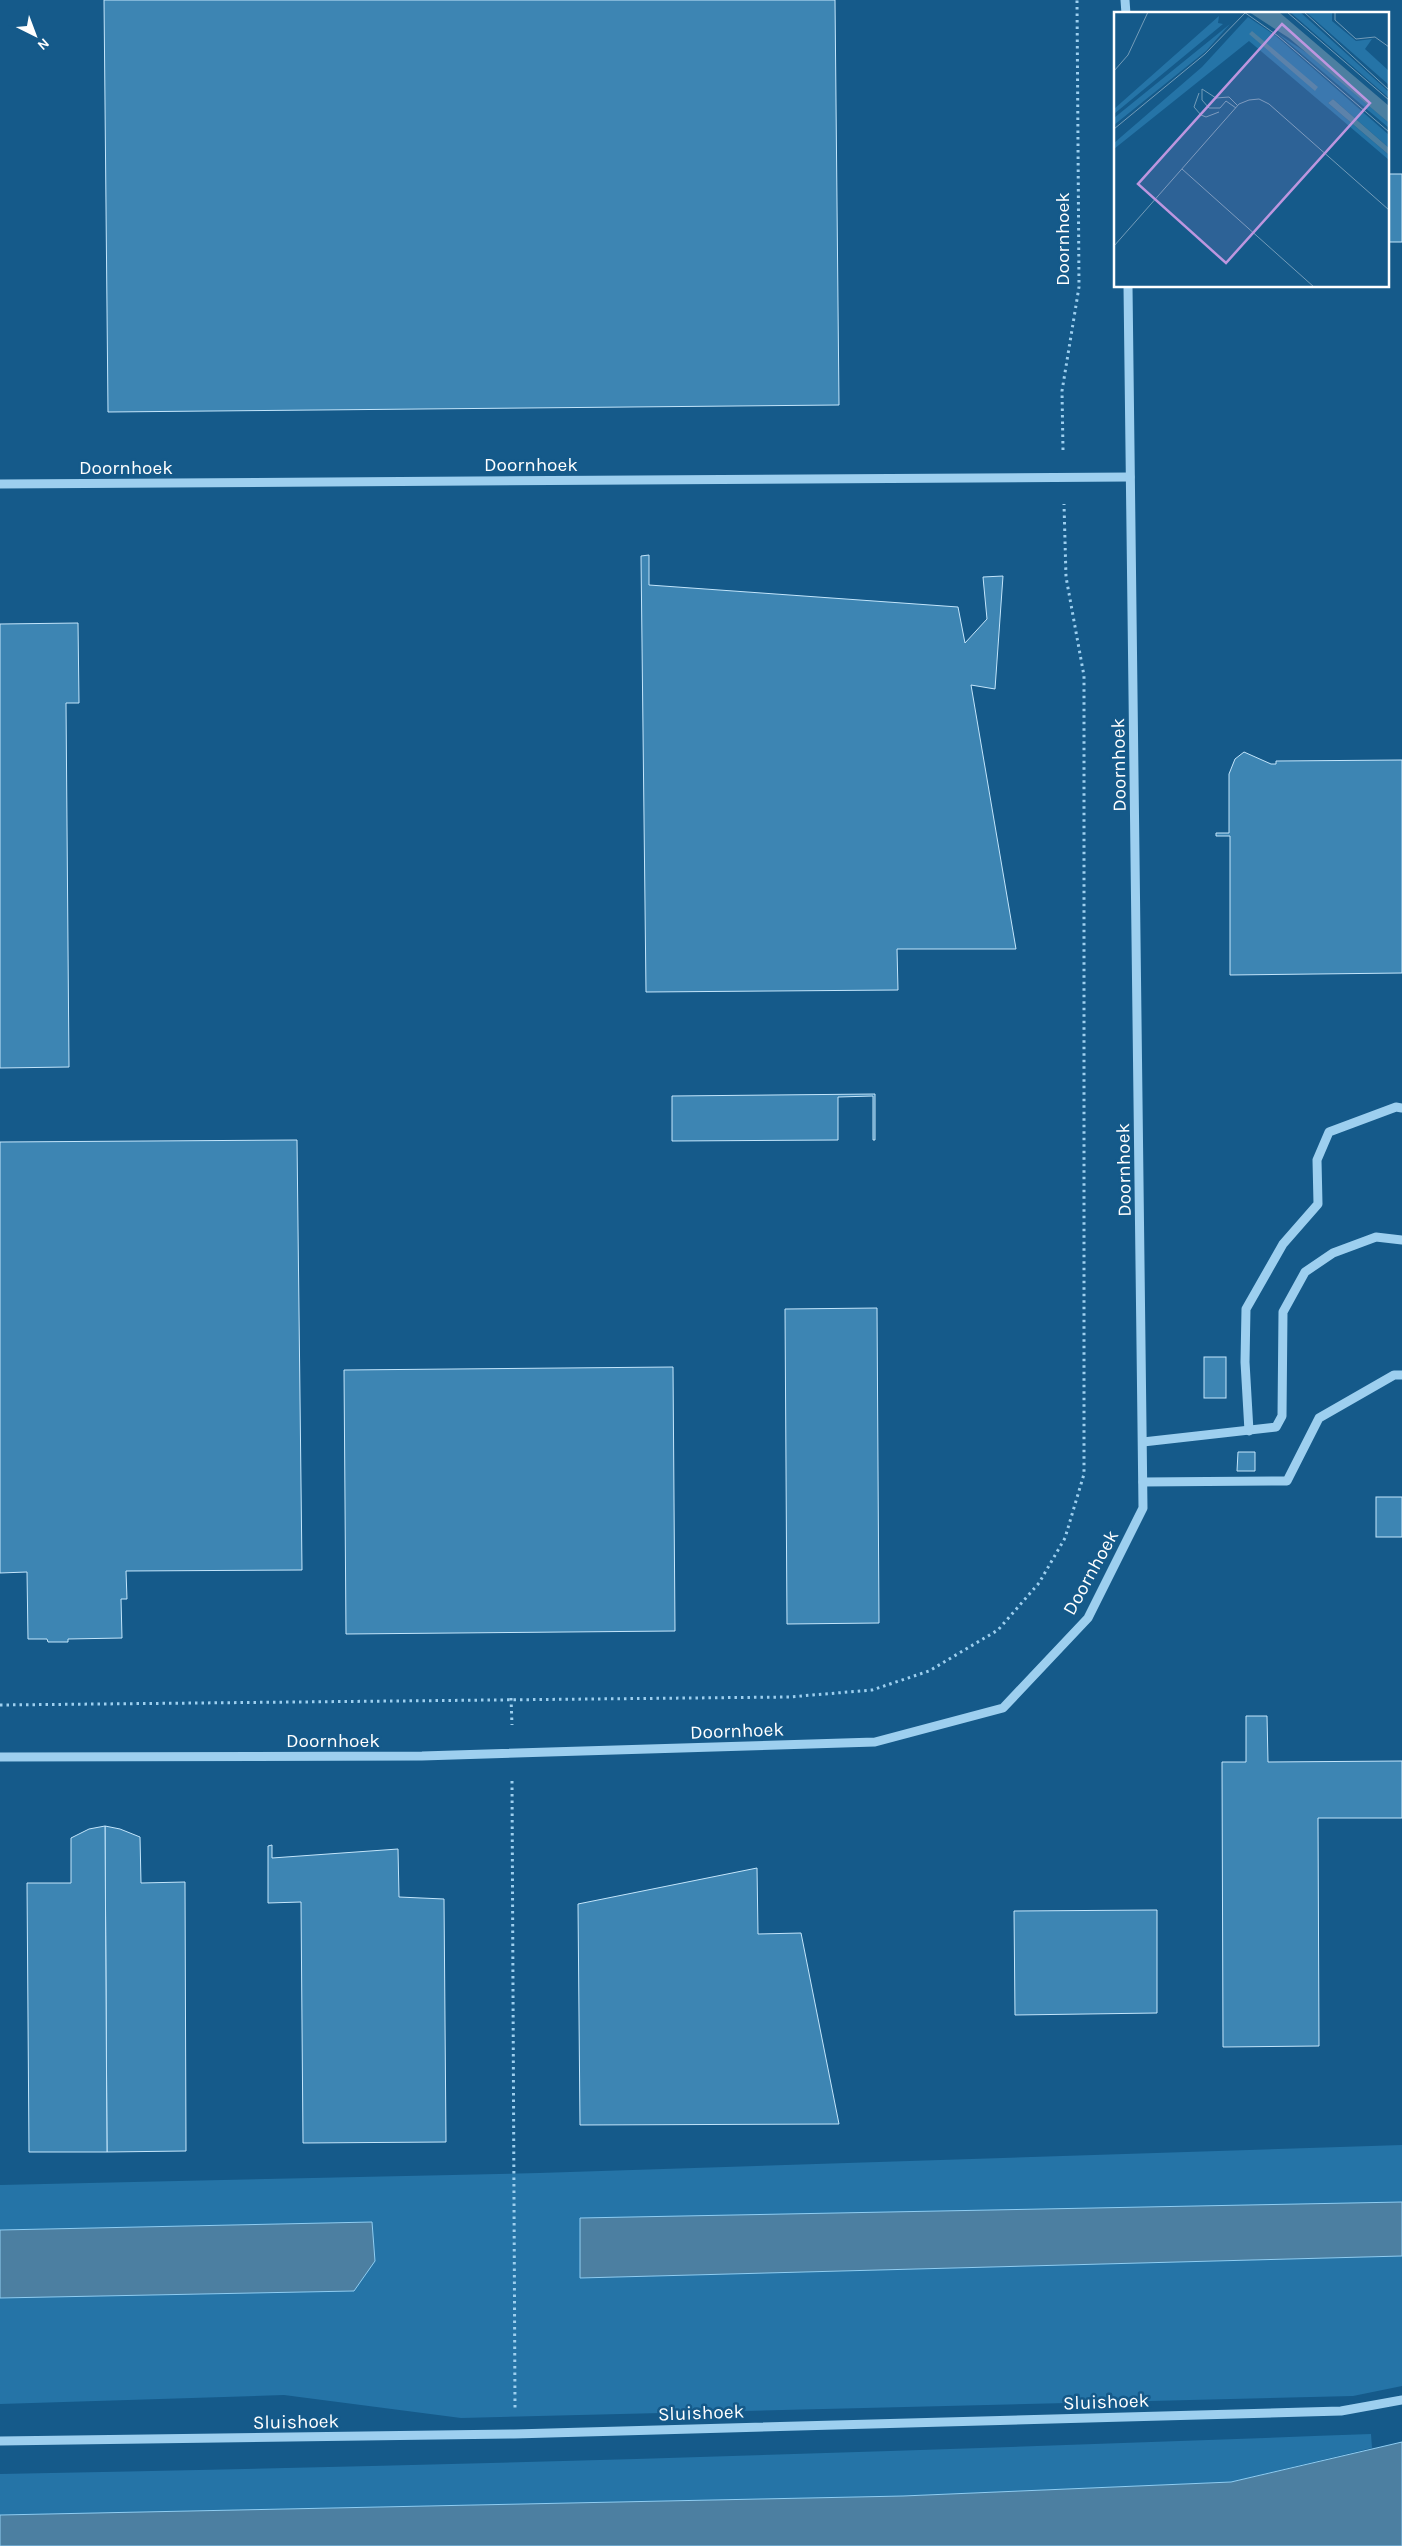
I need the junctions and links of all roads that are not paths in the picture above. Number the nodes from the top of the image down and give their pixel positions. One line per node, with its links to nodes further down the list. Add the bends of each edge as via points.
1 (1128, 288): 2 (street, Doornhoek)
2 (1130, 477): 3 (street, Doornhoek); 8 (street, Doornhoek)
3 (0, 484)
4 (1402, 1108): 7 (street, via 1396,1107 1329,1132 1317,1160 1318,1204 1283,1244 1246,1309)
5 (1402, 1240): 7 (street, via 1376,1237 1333,1253 1305,1272 1284,1312 1282,1416 1276,1427)
6 (1402, 1374): 9 (street, via 1394,1375 1320,1418 1287,1481)
7 (1249, 1431): 8 (street)
8 (1143, 1442): 9 (street, Doornhoek)
9 (1143, 1482): 10 (street, Doornhoek, via 1143,1508 1088,1618 1003,1708 875,1742 412,1756)
10 (0, 1757)
11 (1402, 2400): 12 (street, Sluishoek, via 1341,2411 514,2434)
12 (0, 2442)

